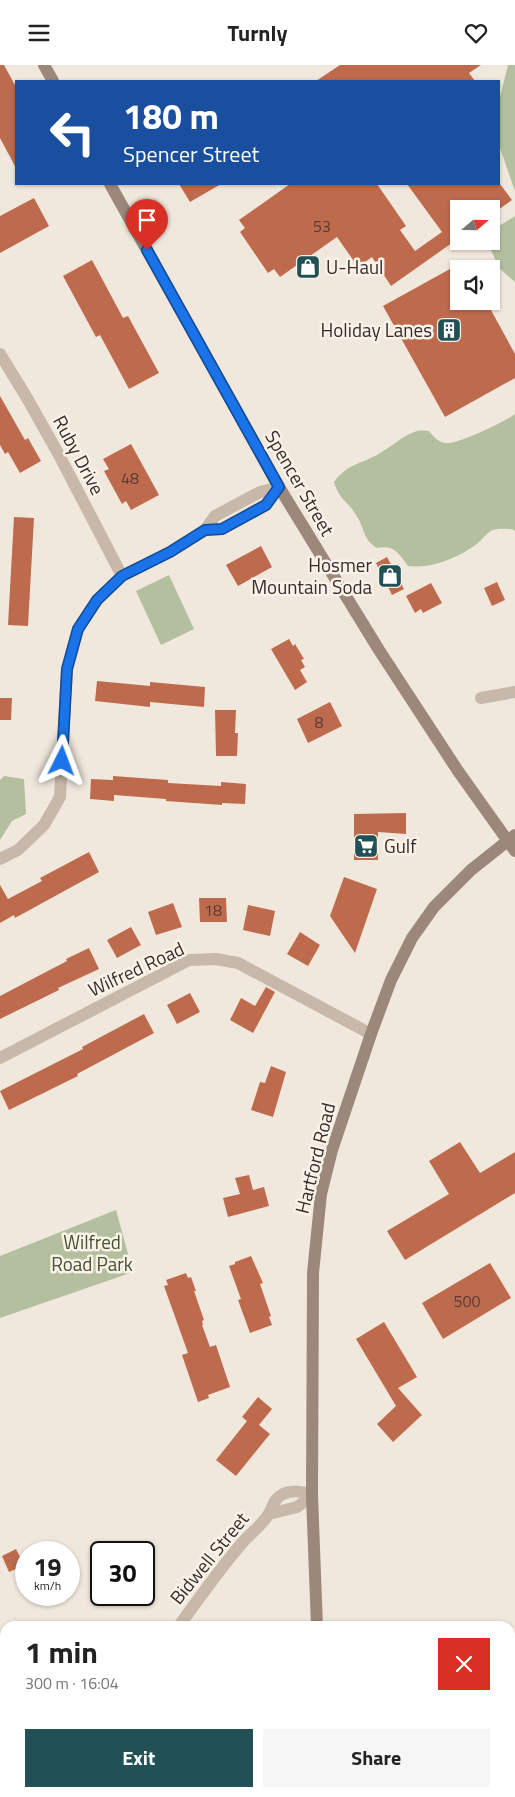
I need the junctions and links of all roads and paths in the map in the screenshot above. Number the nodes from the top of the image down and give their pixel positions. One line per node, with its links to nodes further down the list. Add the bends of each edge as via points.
1 (44, 65): 2 (main road)
2 (52, 80)
3 (111, 185): 5 (main road, Spencer Street)
4 (0, 354): 6 (street, Ruby Drive, via 59,455)
5 (279, 487): 6 (street, via 260,492 215,516 205,530); 9 (main road, Spencer Street, via 388,665 458,771)
6 (122, 576): 10 (street, via 97,600 78,629 67,669 60,797 44,825 18,850)
7 (515, 692): 8 (street)
8 (481, 698)
9 (513, 842): 11 (main road, Hartford Road, via 471,870 434,907 412,939 391,980)
10 (0, 859)
11 (371, 1034): 12 (street, Wilfred Road, via 238,963 216,959 189,960); 13 (main road, Hartford Road, via 332,1150 316,1232)
12 (0, 1058)
13 (312, 1496): 14 (street, Bidwell Street, via 297,1491 282,1495); 15 (main road, Hartford Road)
14 (183, 1621)
15 (317, 1621)

